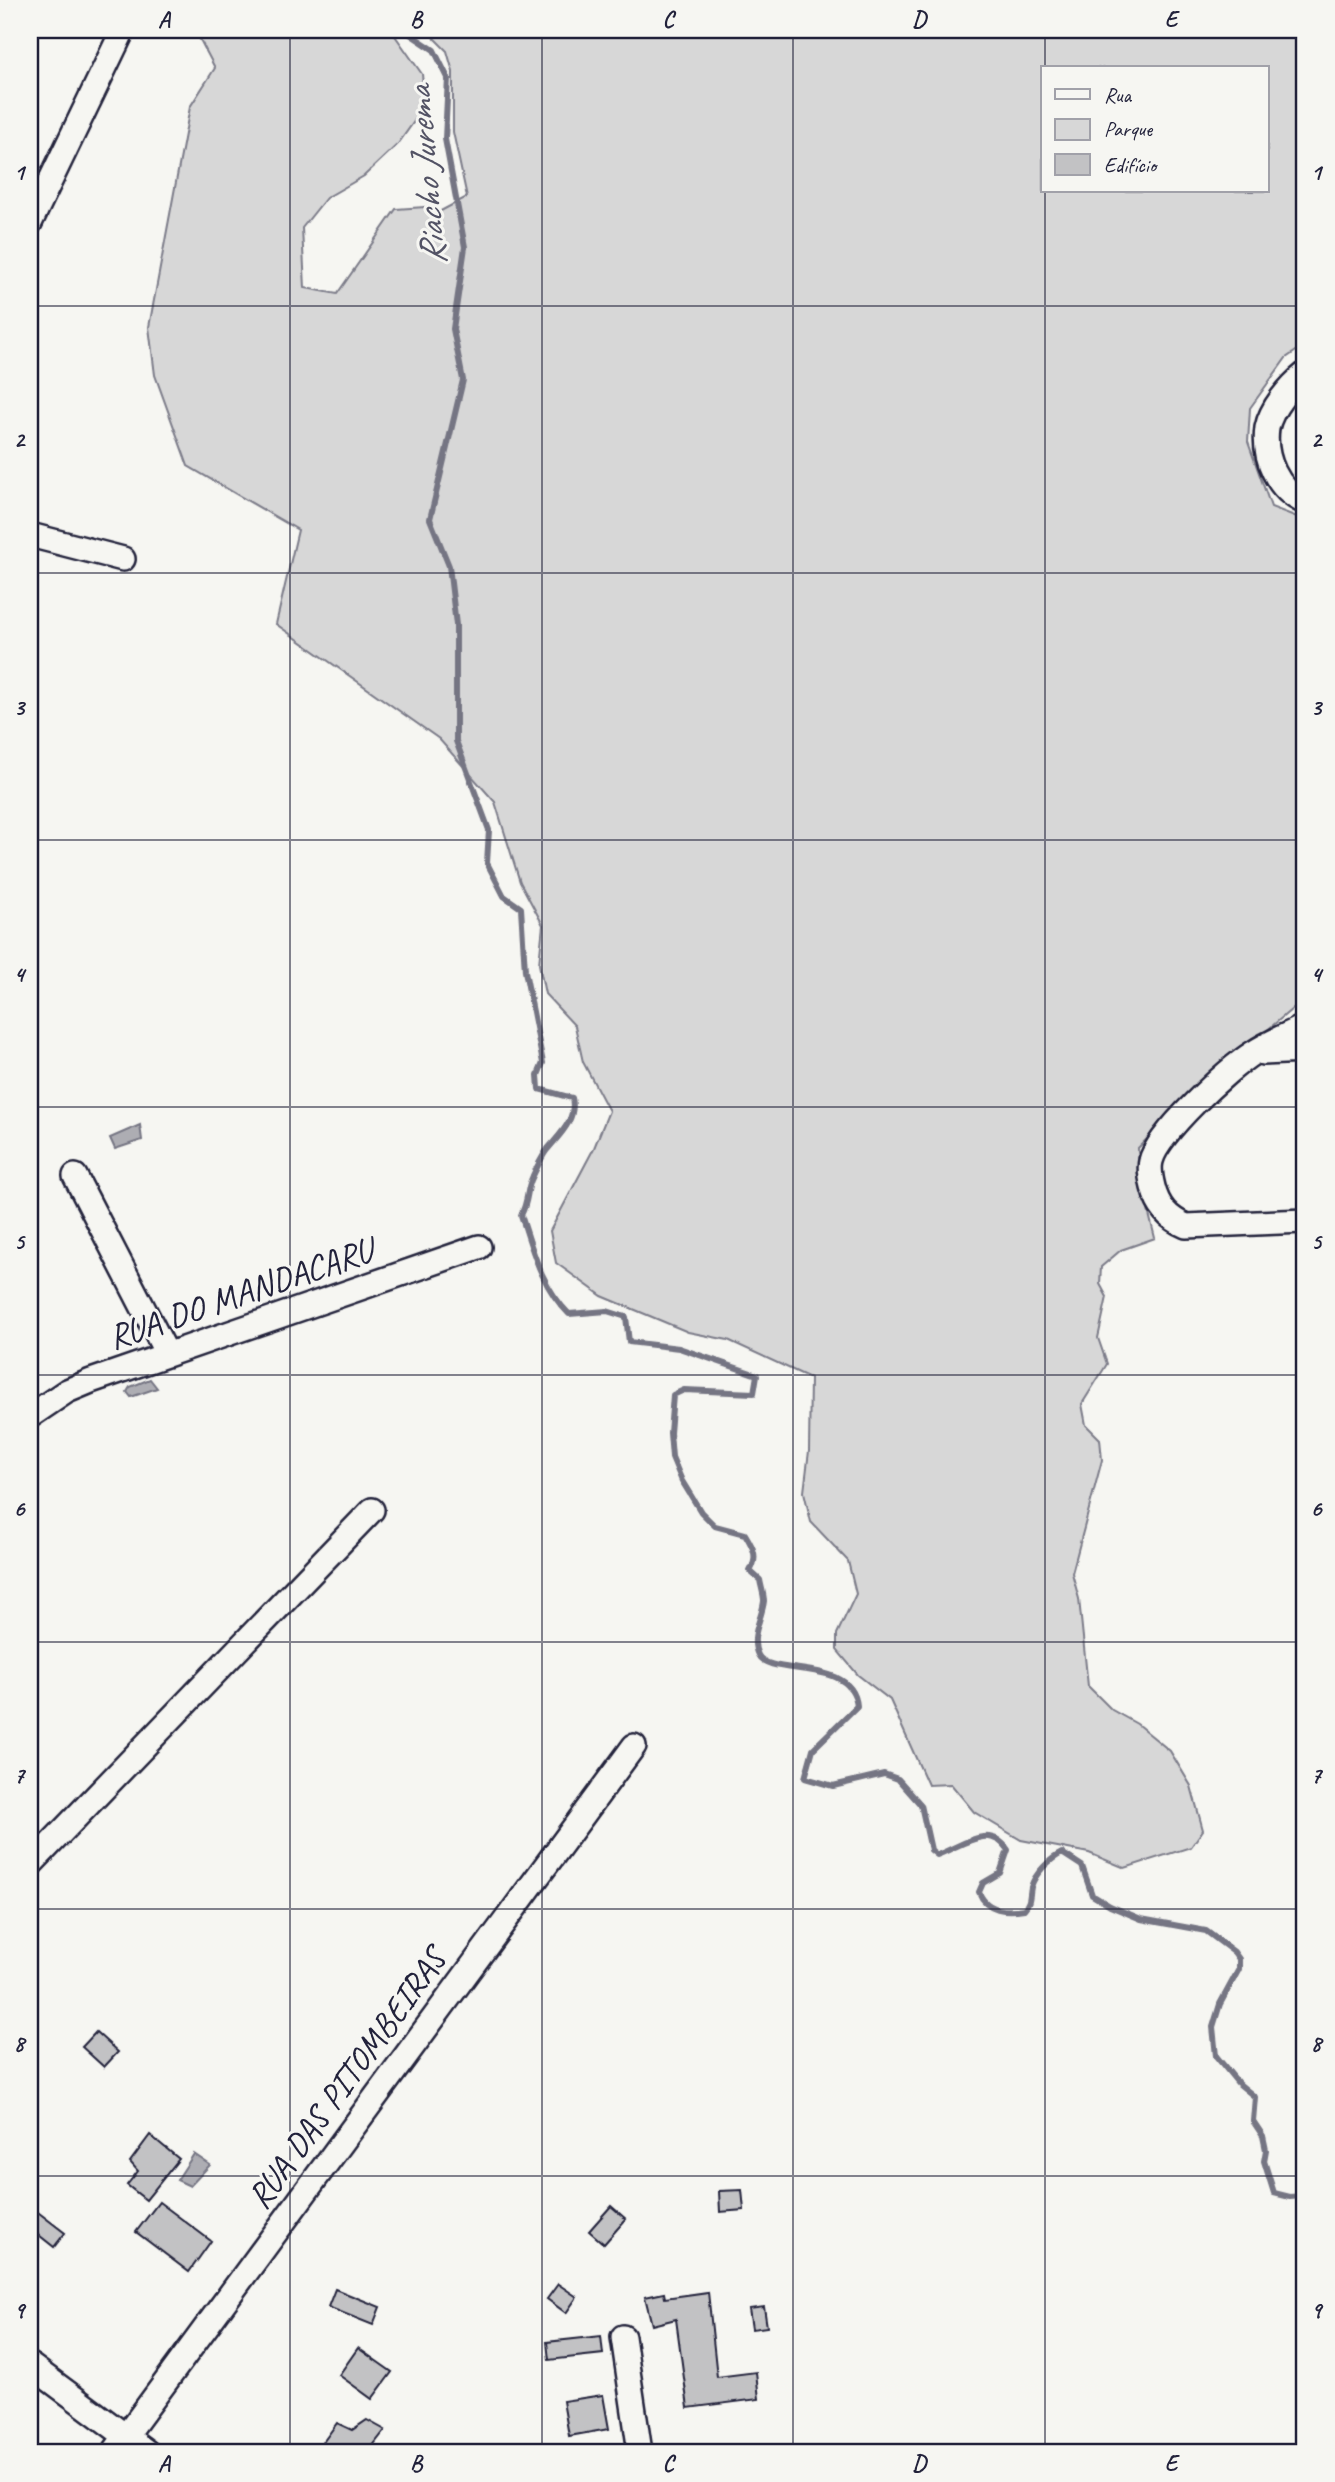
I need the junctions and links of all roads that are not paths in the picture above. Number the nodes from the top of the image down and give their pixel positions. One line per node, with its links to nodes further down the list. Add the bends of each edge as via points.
1 (124, 30): 2 (street)
2 (30, 223)
3 (1305, 374): 4 (street, via 1275,408 1267,428 1274,474 1282,486)
4 (1305, 502)
5 (30, 535): 6 (street)
6 (123, 559)
7 (1305, 1026): 9 (street)
8 (1305, 1051): 9 (street)
9 (1252, 1053): 11 (street, via 1185,1112 1160,1141 1151,1160 1155,1195 1171,1219 1186,1226)
10 (75, 1176): 13 (street)
11 (1305, 1221)
12 (479, 1247): 13 (street, RUA DO MANDACARU)
13 (167, 1354): 14 (street, RUA DO MANDACARU, via 67,1391)
14 (30, 1416)
15 (372, 1510): 17 (street)
16 (634, 1746): 20 (street, RUA DAS PITOMBEIRAS)
17 (30, 1866)
18 (623, 2337): 22 (street)
19 (30, 2365): 20 (street)
20 (120, 2445): 21 (street)
21 (147, 2452)
22 (640, 2452)

